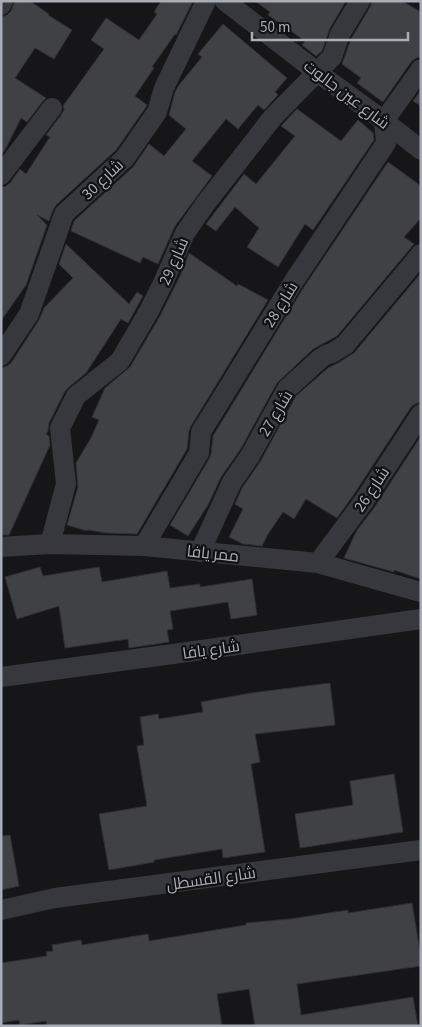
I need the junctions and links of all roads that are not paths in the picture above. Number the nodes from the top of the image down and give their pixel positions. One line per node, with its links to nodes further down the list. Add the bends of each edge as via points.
1 (3, 1): 5 (street)
2 (206, 1): 13 (street, شارع 30, via 164,88 157,112 125,158 64,214 29,314)
3 (225, 1): 7 (street, شارع عين جالوت)
4 (360, 1): 7 (street, شارع 29, via 340,34 332,57)
5 (1, 5)
6 (421, 69): 9 (street)
7 (317, 72): 9 (street, شارع عين جالوت); 15 (street, شارع 29, via 272,117 185,233 149,311 120,361 76,396 60,428 66,484)
8 (52, 108): 11 (street)
9 (384, 121): 10 (street, شارع عين جالوت); 16 (street, شارع 28, via 386,143 294,281 200,432 199,453)
10 (421, 150)
11 (1, 175)
12 (421, 254): 18 (street, شارع 27, via 345,345 326,354 287,390 232,482)
13 (1, 356)
14 (421, 414): 19 (street, شارع 26, via 364,501)
15 (50, 544): 16 (street, ممر يافا); 17 (street, ممر يافا)
16 (144, 546): 18 (street, ممر يافا)
17 (1, 547)
18 (200, 552): 19 (street, ممر يافا)
19 (318, 563): 20 (street, ممر يافا)
20 (421, 592)
21 (421, 603): 22 (street)
22 (414, 620): 23 (street, شارع يافا)
23 (1, 677)
24 (421, 850): 25 (street, شارع القسطل, via 55,898)
25 (1, 910)

